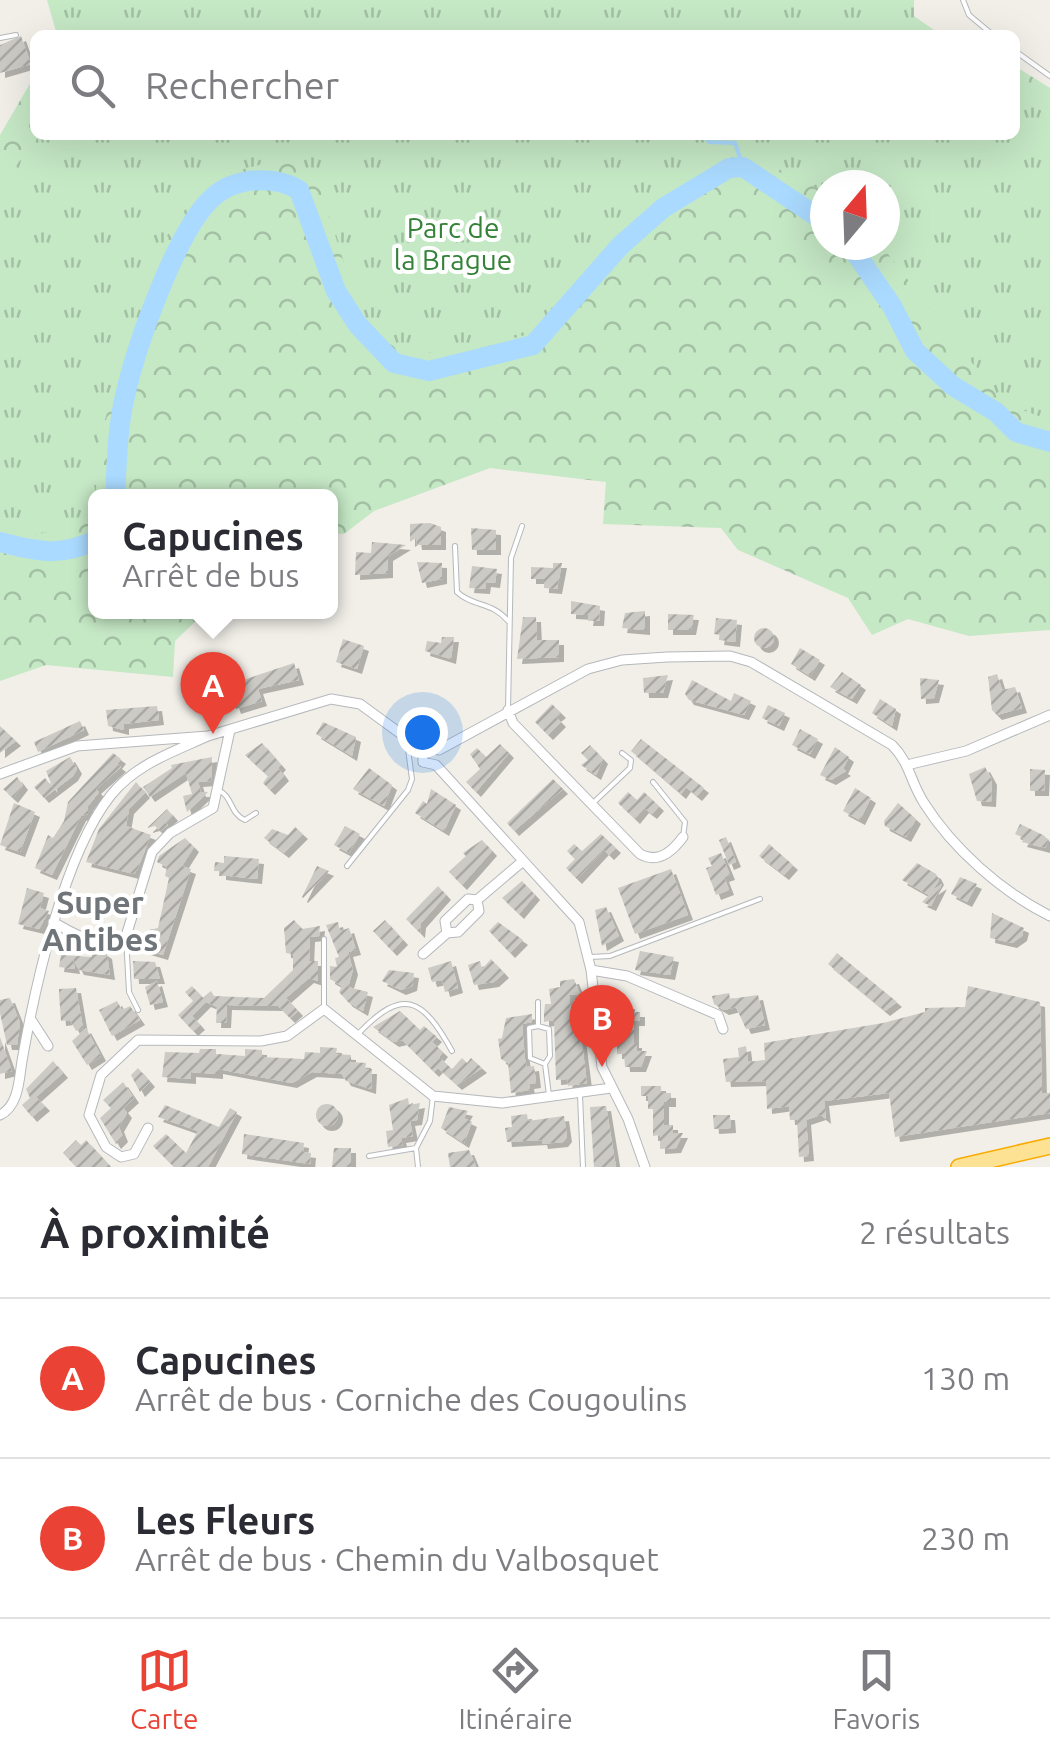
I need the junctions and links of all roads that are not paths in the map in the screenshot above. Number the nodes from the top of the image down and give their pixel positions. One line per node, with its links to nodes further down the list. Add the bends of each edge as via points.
1 (963, 0): 2 (lane)
2 (987, 30)
3 (16, 35): 4 (lane)
4 (0, 38)
5 (1020, 55): 6 (lane)
6 (1050, 76)
7 (522, 526): 9 (lane, via 510,558)
8 (455, 546): 9 (lane, via 457,592 498,608)
9 (508, 621): 10 (lane)
10 (508, 710): 16 (street); 18 (street, via 588,669 622,660 730,656 783,677 892,744); 24 (street)
11 (1050, 715): 18 (street, via 966,751)
12 (230, 730): 13 (street, via 313,702 346,700); 14 (street); 23 (street)
13 (407, 742): 15 (street); 28 (lane, via 408,790)
14 (179, 744): 20 (street, via 90,744); 32 (street, via 142,766 96,815)
15 (423, 750): 16 (street); 19 (street, via 423,762)
16 (439, 750): 19 (street)
17 (622, 753): 24 (lane, via 630,768)
18 (911, 764): 31 (street, via 916,790 967,856)
19 (436, 765): 27 (street)
20 (0, 775): 22 (street)
21 (652, 782): 26 (lane, via 685,822)
22 (0, 786)
23 (218, 790): 25 (lane, via 238,817); 34 (street, via 208,814 170,833 152,852)
24 (592, 804): 26 (street, via 648,858 674,850)
25 (256, 812)
26 (683, 837)
27 (523, 860): 30 (street); 37 (street, via 579,922)
28 (348, 866)
29 (760, 899): 37 (lane, via 610,956)
30 (477, 900): 33 (street, via 479,911); 33 (street, via 468,900 446,921)
31 (1050, 916)
32 (53, 922): 34 (street, via 94,942); 42 (street)
33 (448, 933): 36 (street)
34 (126, 936): 41 (lane, via 129,992)
35 (324, 939): 40 (lane)
36 (423, 954)
37 (589, 957): 38 (street)
38 (592, 970): 44 (street, via 627,976 718,1015); 49 (street)
39 (538, 1002): 43 (lane)
40 (324, 1009): 45 (street); 54 (street, via 287,1036 138,1040 101,1076 89,1114 106,1147 121,1158 134,1154)
41 (138, 1010)
42 (30, 1018): 46 (street); 53 (street, via 16,1097)
43 (538, 1026): 48 (lane, via 549,1029); 48 (lane, via 529,1028 530,1058)
44 (724, 1028)
45 (358, 1034): 47 (lane, via 384,1006 397,1002 422,1009); 52 (street)
46 (48, 1046)
47 (452, 1052)
48 (544, 1064): 51 (lane)
49 (610, 1088): 50 (street); 60 (street)
50 (580, 1090): 51 (street); 59 (lane)
51 (549, 1095): 52 (street, via 502,1103)
52 (432, 1096): 56 (lane, via 430,1122)
53 (0, 1115)
54 (148, 1128)
55 (1050, 1146): 61 (highway)
56 (416, 1148): 57 (lane); 58 (lane)
57 (369, 1156)
58 (418, 1167)
59 (584, 1167)
60 (645, 1167)
61 (959, 1167)

